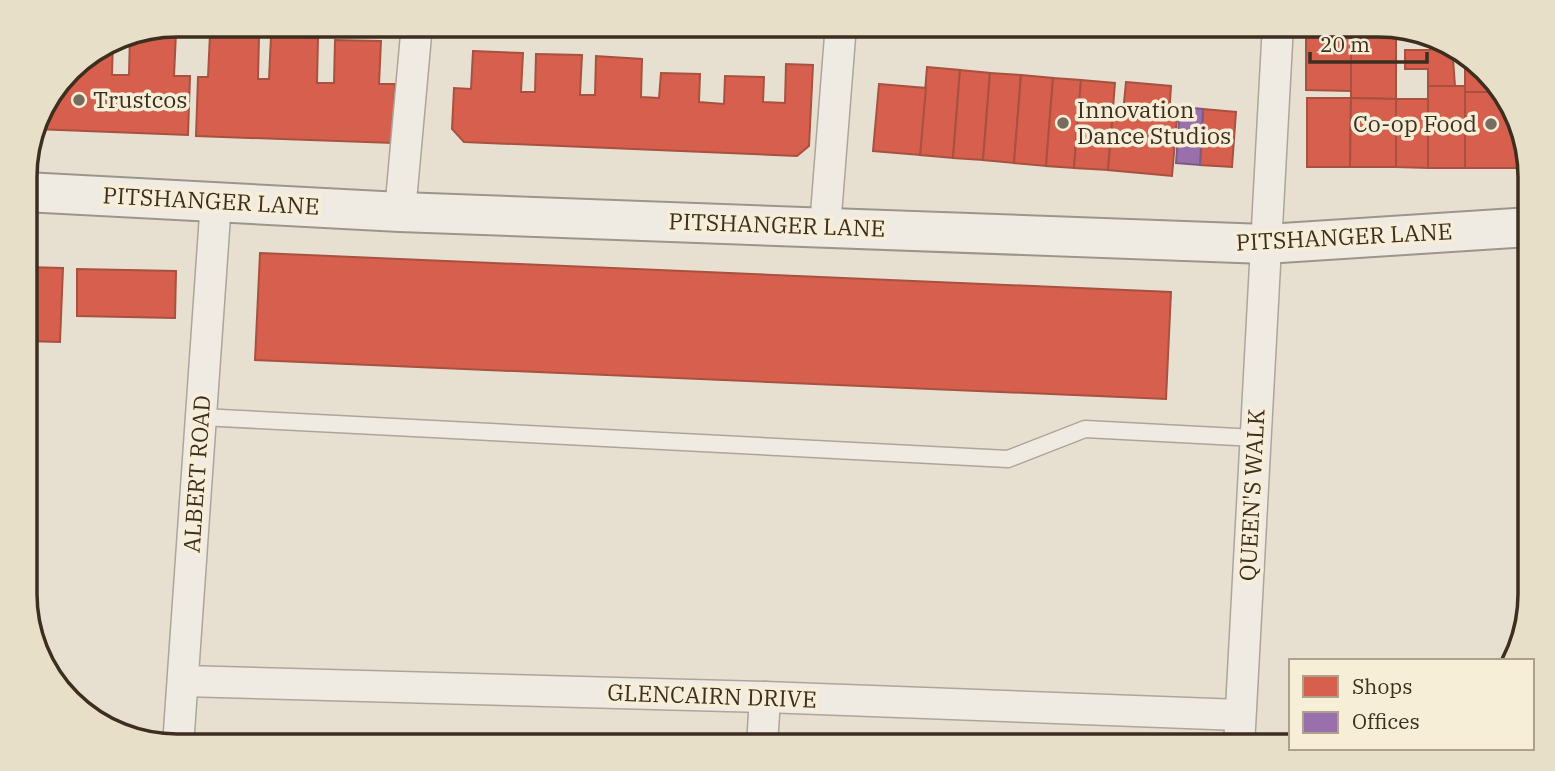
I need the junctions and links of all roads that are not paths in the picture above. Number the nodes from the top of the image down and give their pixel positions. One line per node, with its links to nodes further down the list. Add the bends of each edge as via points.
1 (416, 37): 6 (street)
2 (840, 37): 7 (street)
3 (1277, 37): 9 (street, QUEEN'S WALK)
4 (37, 193): 5 (street, PITSHANGER LANE)
5 (216, 201): 6 (street, PITSHANGER LANE); 10 (street, ALBERT ROAD)
6 (400, 212): 7 (street, PITSHANGER LANE)
7 (825, 227): 9 (street, PITSHANGER LANE)
8 (1518, 228): 9 (street, PITSHANGER LANE)
9 (1265, 244): 11 (street, QUEEN'S WALK)
10 (201, 417): 11 (lane, via 1008,459 1085,429); 12 (street, ALBERT ROAD)
11 (1256, 438): 14 (street, QUEEN'S WALK)
12 (183, 681): 13 (street, GLENCAIRN DRIVE); 15 (street, ALBERT ROAD)
13 (765, 697): 14 (street, GLENCAIRN DRIVE); 16 (street)
14 (1240, 715): 17 (street, QUEEN'S WALK)
15 (179, 734)
16 (763, 734)
17 (1239, 734)

